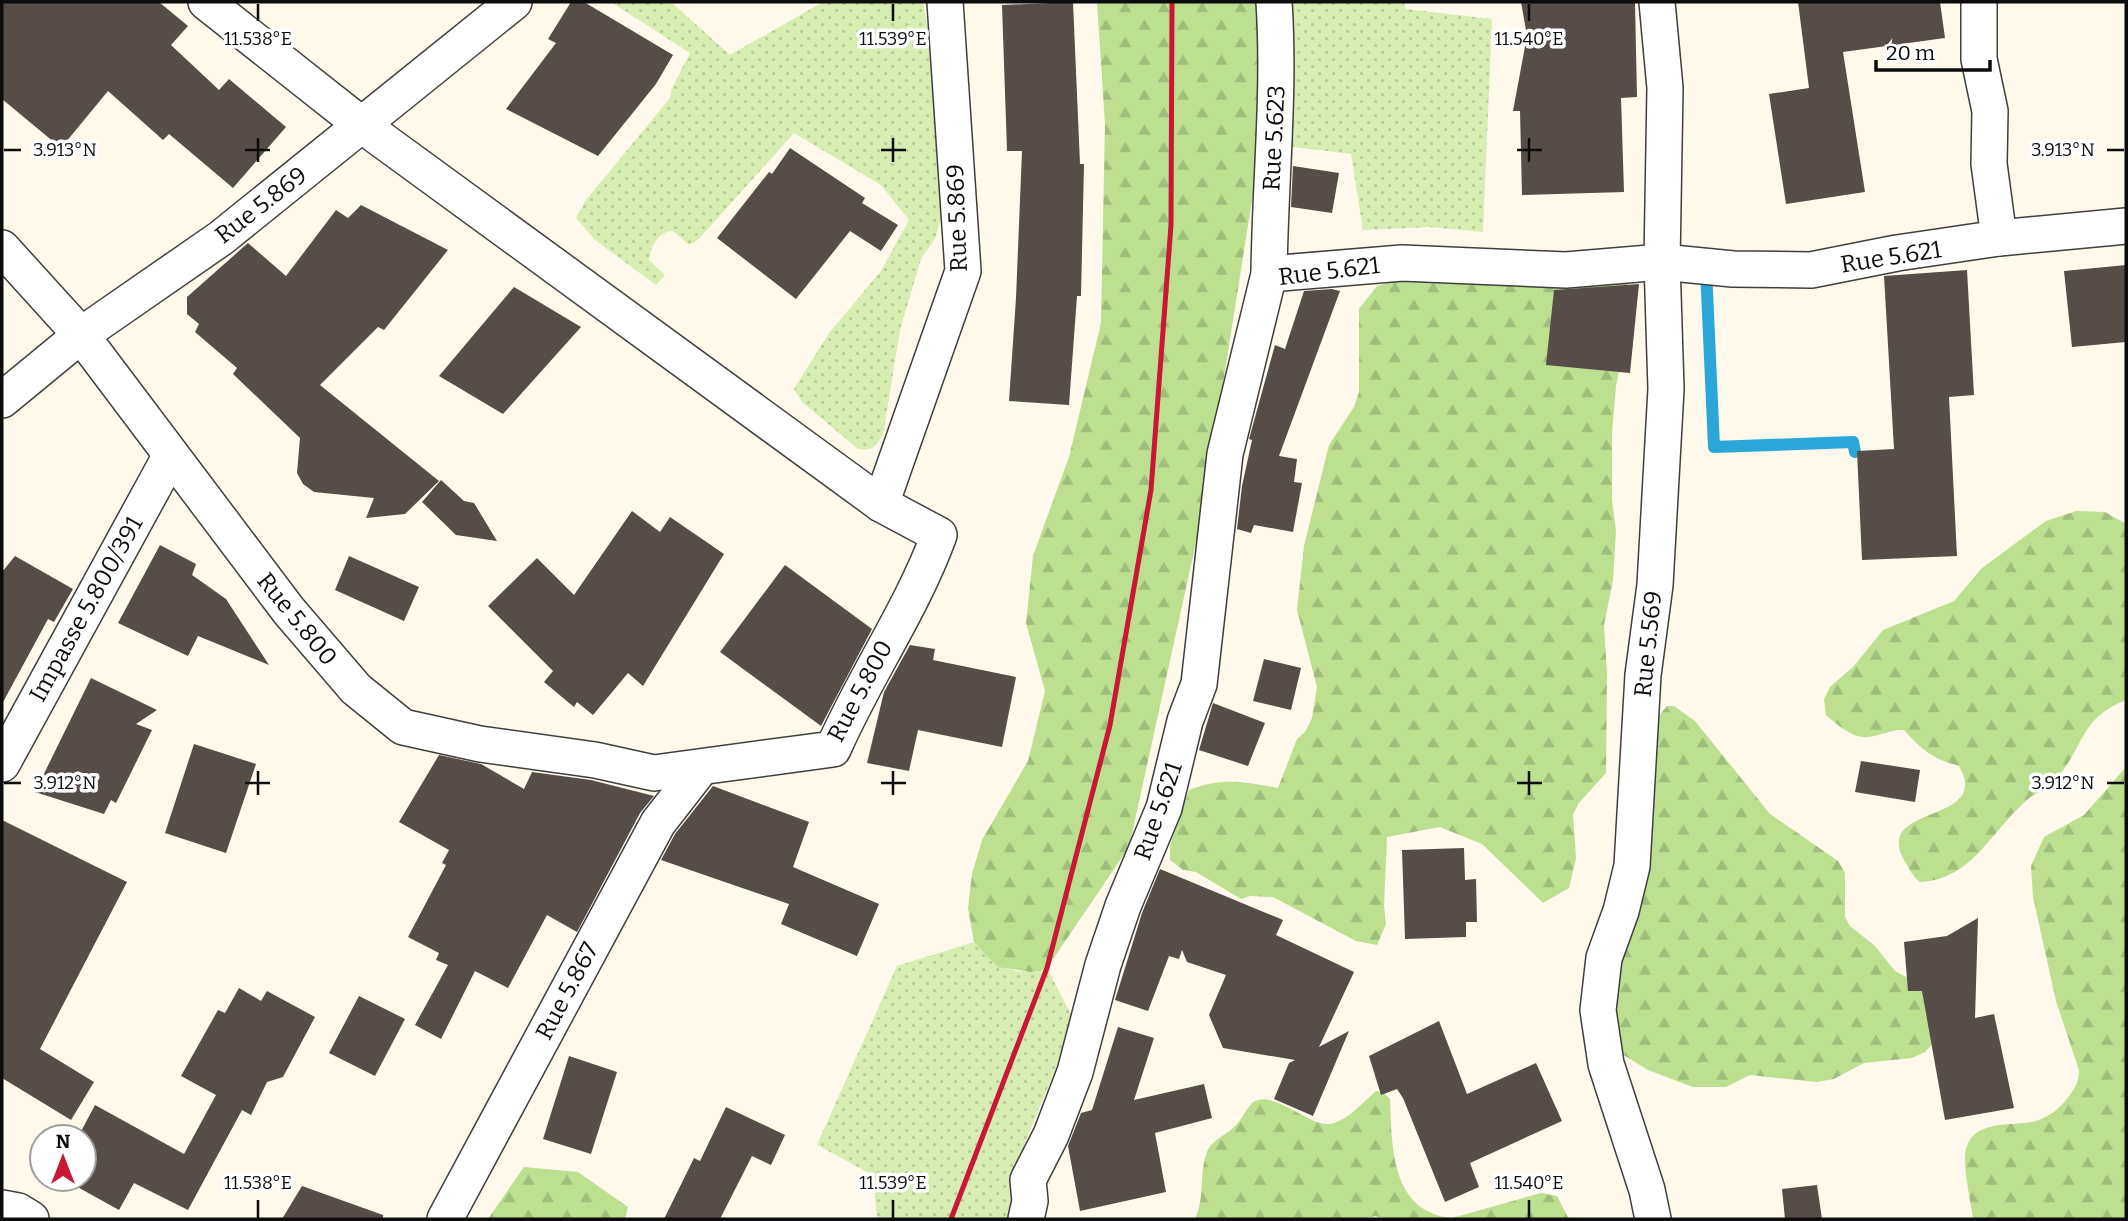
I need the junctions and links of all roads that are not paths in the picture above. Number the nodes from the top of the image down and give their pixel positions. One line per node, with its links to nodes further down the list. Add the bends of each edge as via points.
1 (205, 2): 7 (street, Rue 5.800)
2 (514, 2): 7 (street, Rue 5.869)
3 (945, 2): 16 (street, Rue 5.869, via 963,271)
4 (1275, 2): 12 (street, Rue 5.623, via 1277,130)
5 (1657, 2): 11 (street, Rue 5.569, via 1665,88)
6 (1979, 2): 9 (street, via 1979,59 1990,111 1989,164)
7 (363, 126): 13 (street, Rue 5.869, via 221,238); 16 (street, Rue 5.800)
8 (2126, 226): 9 (street)
9 (1999, 239): 11 (street, Rue 5.621, via 1811,270)
10 (2, 248): 13 (street, Rue 5.800)
11 (1661, 262): 12 (street, Rue 5.621, via 1566,270 1402,262); 23 (street, Rue 5.569, via 1666,389 1632,866 1622,911 1604,958 1598,1010 1606,1064)
12 (1269, 274): 22 (street, Rue 5.621, via 1225,454 1199,684 1164,808 1103,965 1075,1072 1028,1180)
13 (81, 335): 14 (street, Rue 5.869); 15 (street, Rue 5.800)
14 (2, 400)
15 (171, 455): 17 (street, Impasse 5.800/391); 18 (street, Rue 5.800, via 289,611 356,689 403,727 654,773)
16 (881, 504): 18 (street, Rue 5.800, via 939,535 833,749)
17 (2, 764)
18 (700, 769): 21 (street, Rue 5.867, via 658,823)
19 (2, 1209): 20 (street)
20 (31, 1219)
21 (445, 1219)
22 (1026, 1219)
23 (1653, 1219)

